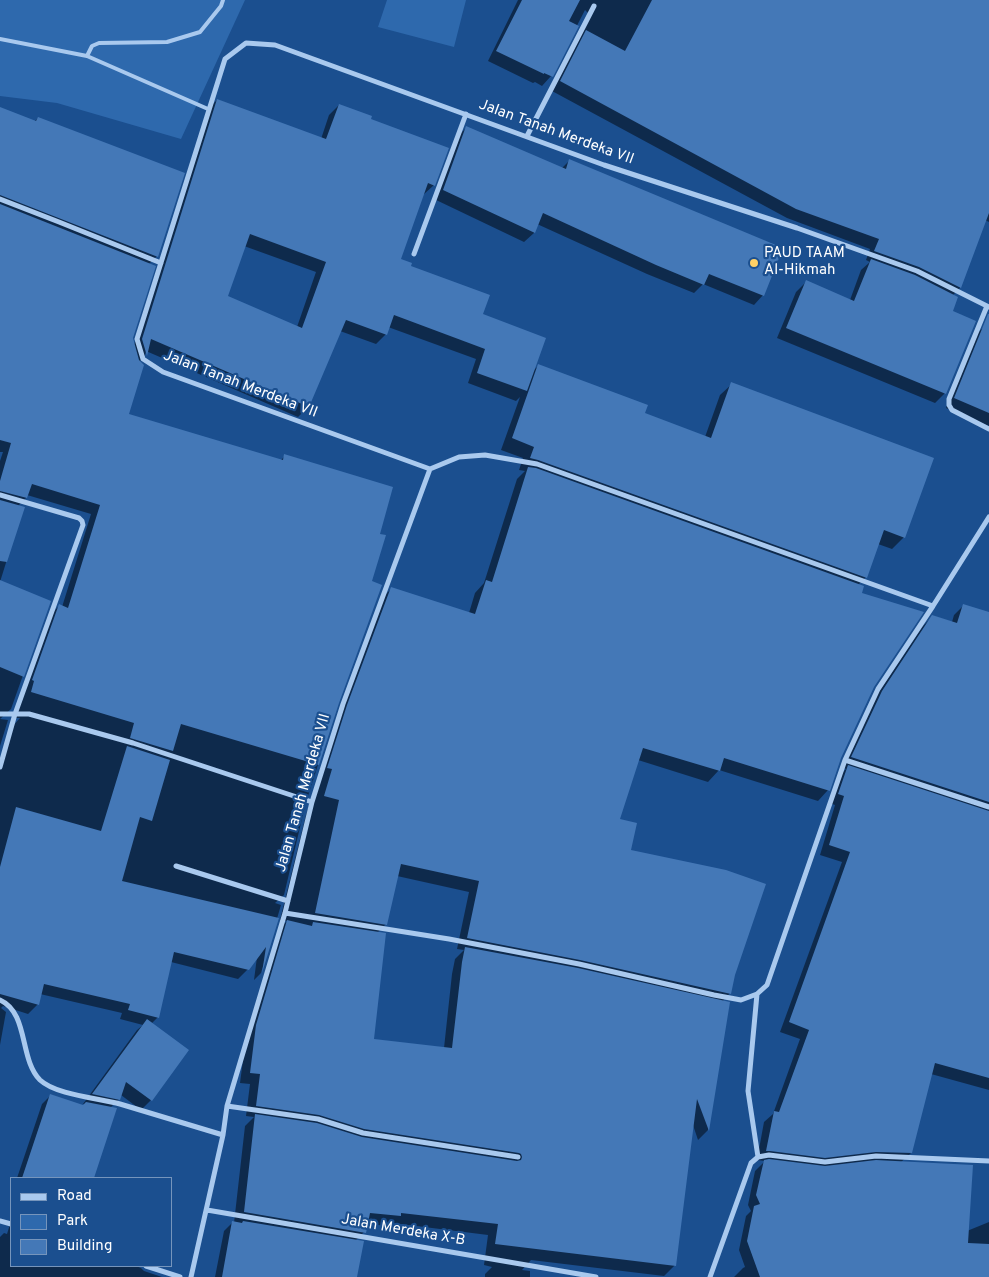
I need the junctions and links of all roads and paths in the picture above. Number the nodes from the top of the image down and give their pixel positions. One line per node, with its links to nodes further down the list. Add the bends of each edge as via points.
1 (223, 0): 4 (lane, via 200,32 167,42 99,43 92,46)
2 (594, 6): 7 (street)
3 (0, 39): 4 (lane)
4 (87, 56): 5 (lane)
5 (208, 109): 6 (street, Jalan Tanah Merdeka VII, via 225,59 246,43 275,45); 10 (street, Jalan Tanah Merdeka VII)
6 (466, 114): 7 (street, Jalan Tanah Merdeka VII); 9 (street)
7 (527, 136): 11 (street, Jalan Tanah Merdeka VII, via 917,271)
8 (0, 199): 10 (street)
9 (414, 254)
10 (161, 263): 13 (street, Jalan Tanah Merdeka VII, via 137,339 144,359 163,372)
11 (988, 307): 12 (street, via 949,405 952,410)
12 (989, 429)
13 (430, 469): 16 (street, via 460,457 485,455 537,464); 21 (street, Jalan Tanah Merdeka VII, via 343,704)
14 (0, 496): 18 (street, via 78,518 83,525)
15 (989, 517): 16 (street)
16 (933, 606): 19 (street, via 878,690)
17 (0, 714): 18 (street)
18 (15, 714): 20 (street); 21 (street, via 29,714 133,742)
19 (845, 760): 22 (street); 26 (street, via 775,964 767,985)
20 (0, 766)
21 (312, 802): 24 (street, Jalan Tanah Merdeka VII)
22 (989, 807)
23 (176, 866): 24 (street)
24 (288, 901): 25 (street, Jalan Tanah Merdeka VII)
25 (285, 913): 26 (street, via 449,938 741,1000); 28 (street, Jalan Tanah Merdeka VII)
26 (757, 994): 31 (street, via 748,1091)
27 (0, 1000): 29 (street, via 11,1007 17,1018 30,1064 41,1081 58,1090 119,1104)
28 (227, 1106): 29 (street, Jalan Tanah Merdeka VII); 30 (street, via 318,1119 363,1133)
29 (223, 1136): 33 (street, Jalan Tanah Merdeka VII)
30 (518, 1157)
31 (758, 1157): 32 (street, via 769,1155 825,1162 876,1156); 38 (street, via 750,1163)
32 (989, 1161)
33 (207, 1210): 36 (street, Jalan Tanah Merdeka VII); 37 (street, Jalan Merdeka X-B)
34 (149, 1267): 35 (street)
35 (180, 1277)
36 (191, 1277)
37 (596, 1277)
38 (710, 1277)

